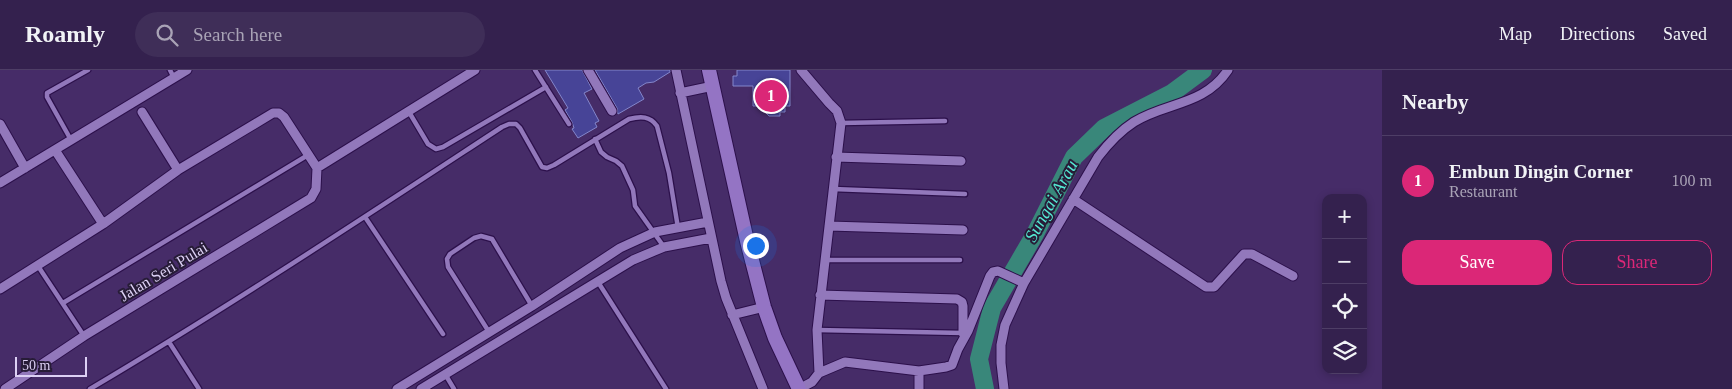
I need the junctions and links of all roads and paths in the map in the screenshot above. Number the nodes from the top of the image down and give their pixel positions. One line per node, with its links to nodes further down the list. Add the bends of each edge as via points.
1 (88, 70): 22 (lane, via 47,93)
2 (187, 70): 10 (street)
3 (475, 70): 16 (street)
4 (536, 70): 12 (lane)
5 (588, 70): 14 (street)
6 (676, 70): 13 (street)
7 (709, 70): 11 (main road)
8 (801, 70): 18 (street, via 837,111)
9 (1228, 70): 33 (street, via 1216,84 1195,99 1149,115 1120,133 1098,157)
10 (172, 74): 22 (street)
11 (713, 86): 13 (street); 53 (main road)
12 (546, 87): 16 (lane, via 436,149 428,144); 20 (lane)
13 (680, 93): 35 (street)
14 (612, 111)
15 (142, 112): 29 (street)
16 (409, 112): 28 (street)
17 (945, 121): 18 (lane)
18 (841, 123): 25 (street)
19 (0, 124): 27 (street)
20 (570, 124)
21 (595, 139): 34 (lane, via 547,168 542,167 520,128 509,124); 38 (lane, via 629,119 647,117 654,121 669,173); 40 (lane, via 601,152 622,166 636,206)
22 (71, 140): 23 (street)
23 (55, 150): 27 (street); 36 (street)
24 (308, 155): 28 (street); 29 (street, via 284,117 273,113); 51 (lane)
25 (836, 157): 26 (street); 31 (street)
26 (961, 161)
27 (25, 168): 30 (street)
28 (318, 168): 59 (street, Jalan Seri Pulai, via 312,198)
29 (178, 170): 36 (street)
30 (0, 184)
31 (833, 189): 32 (lane); 37 (street)
32 (965, 194)
33 (1073, 200): 46 (street, via 1206,287 1214,287 1244,254 1252,254); 48 (street)
34 (365, 217): 57 (lane); 60 (lane)
35 (708, 222): 38 (street); 41 (street)
36 (104, 224): 45 (street)
37 (828, 226): 39 (street); 43 (street)
38 (678, 228): 40 (street)
39 (963, 230)
40 (655, 232): 42 (lane); 52 (street, via 620,248)
41 (712, 238): 42 (street); 54 (street)
42 (664, 246): 47 (street)
43 (826, 260): 44 (lane); 50 (street)
44 (960, 260)
45 (38, 266): 49 (street); 51 (lane)
46 (1293, 276)
47 (597, 281): 63 (street); 70 (lane)
48 (1022, 282): 58 (street, via 998,271 993,272); 74 (street, via 1005,325 1001,345)
49 (0, 289)
50 (820, 295): 55 (street); 58 (street, via 957,299 963,306)
51 (63, 303): 59 (lane)
52 (532, 306): 56 (street); 56 (lane, via 492,239 474,238 450,254 448,267)
53 (764, 307): 54 (street); 72 (main road)
54 (732, 315): 71 (street)
55 (817, 330): 58 (lane); 62 (street)
56 (489, 332): 67 (street)
57 (443, 334)
58 (964, 334): 61 (street, via 952,365)
59 (84, 336): 64 (street, Jalan Seri Pulai)
60 (169, 342): 65 (lane); 66 (lane)
61 (919, 371): 62 (street, via 845,362); 73 (street)
62 (819, 373): 72 (street, via 812,382)
63 (445, 374): 68 (street); 69 (lane)
64 (5, 389)
65 (90, 389)
66 (199, 389)
67 (397, 389)
68 (421, 389)
69 (454, 389)
70 (666, 389)
71 (763, 389)
72 (799, 389)
73 (919, 389)
74 (1004, 389)

